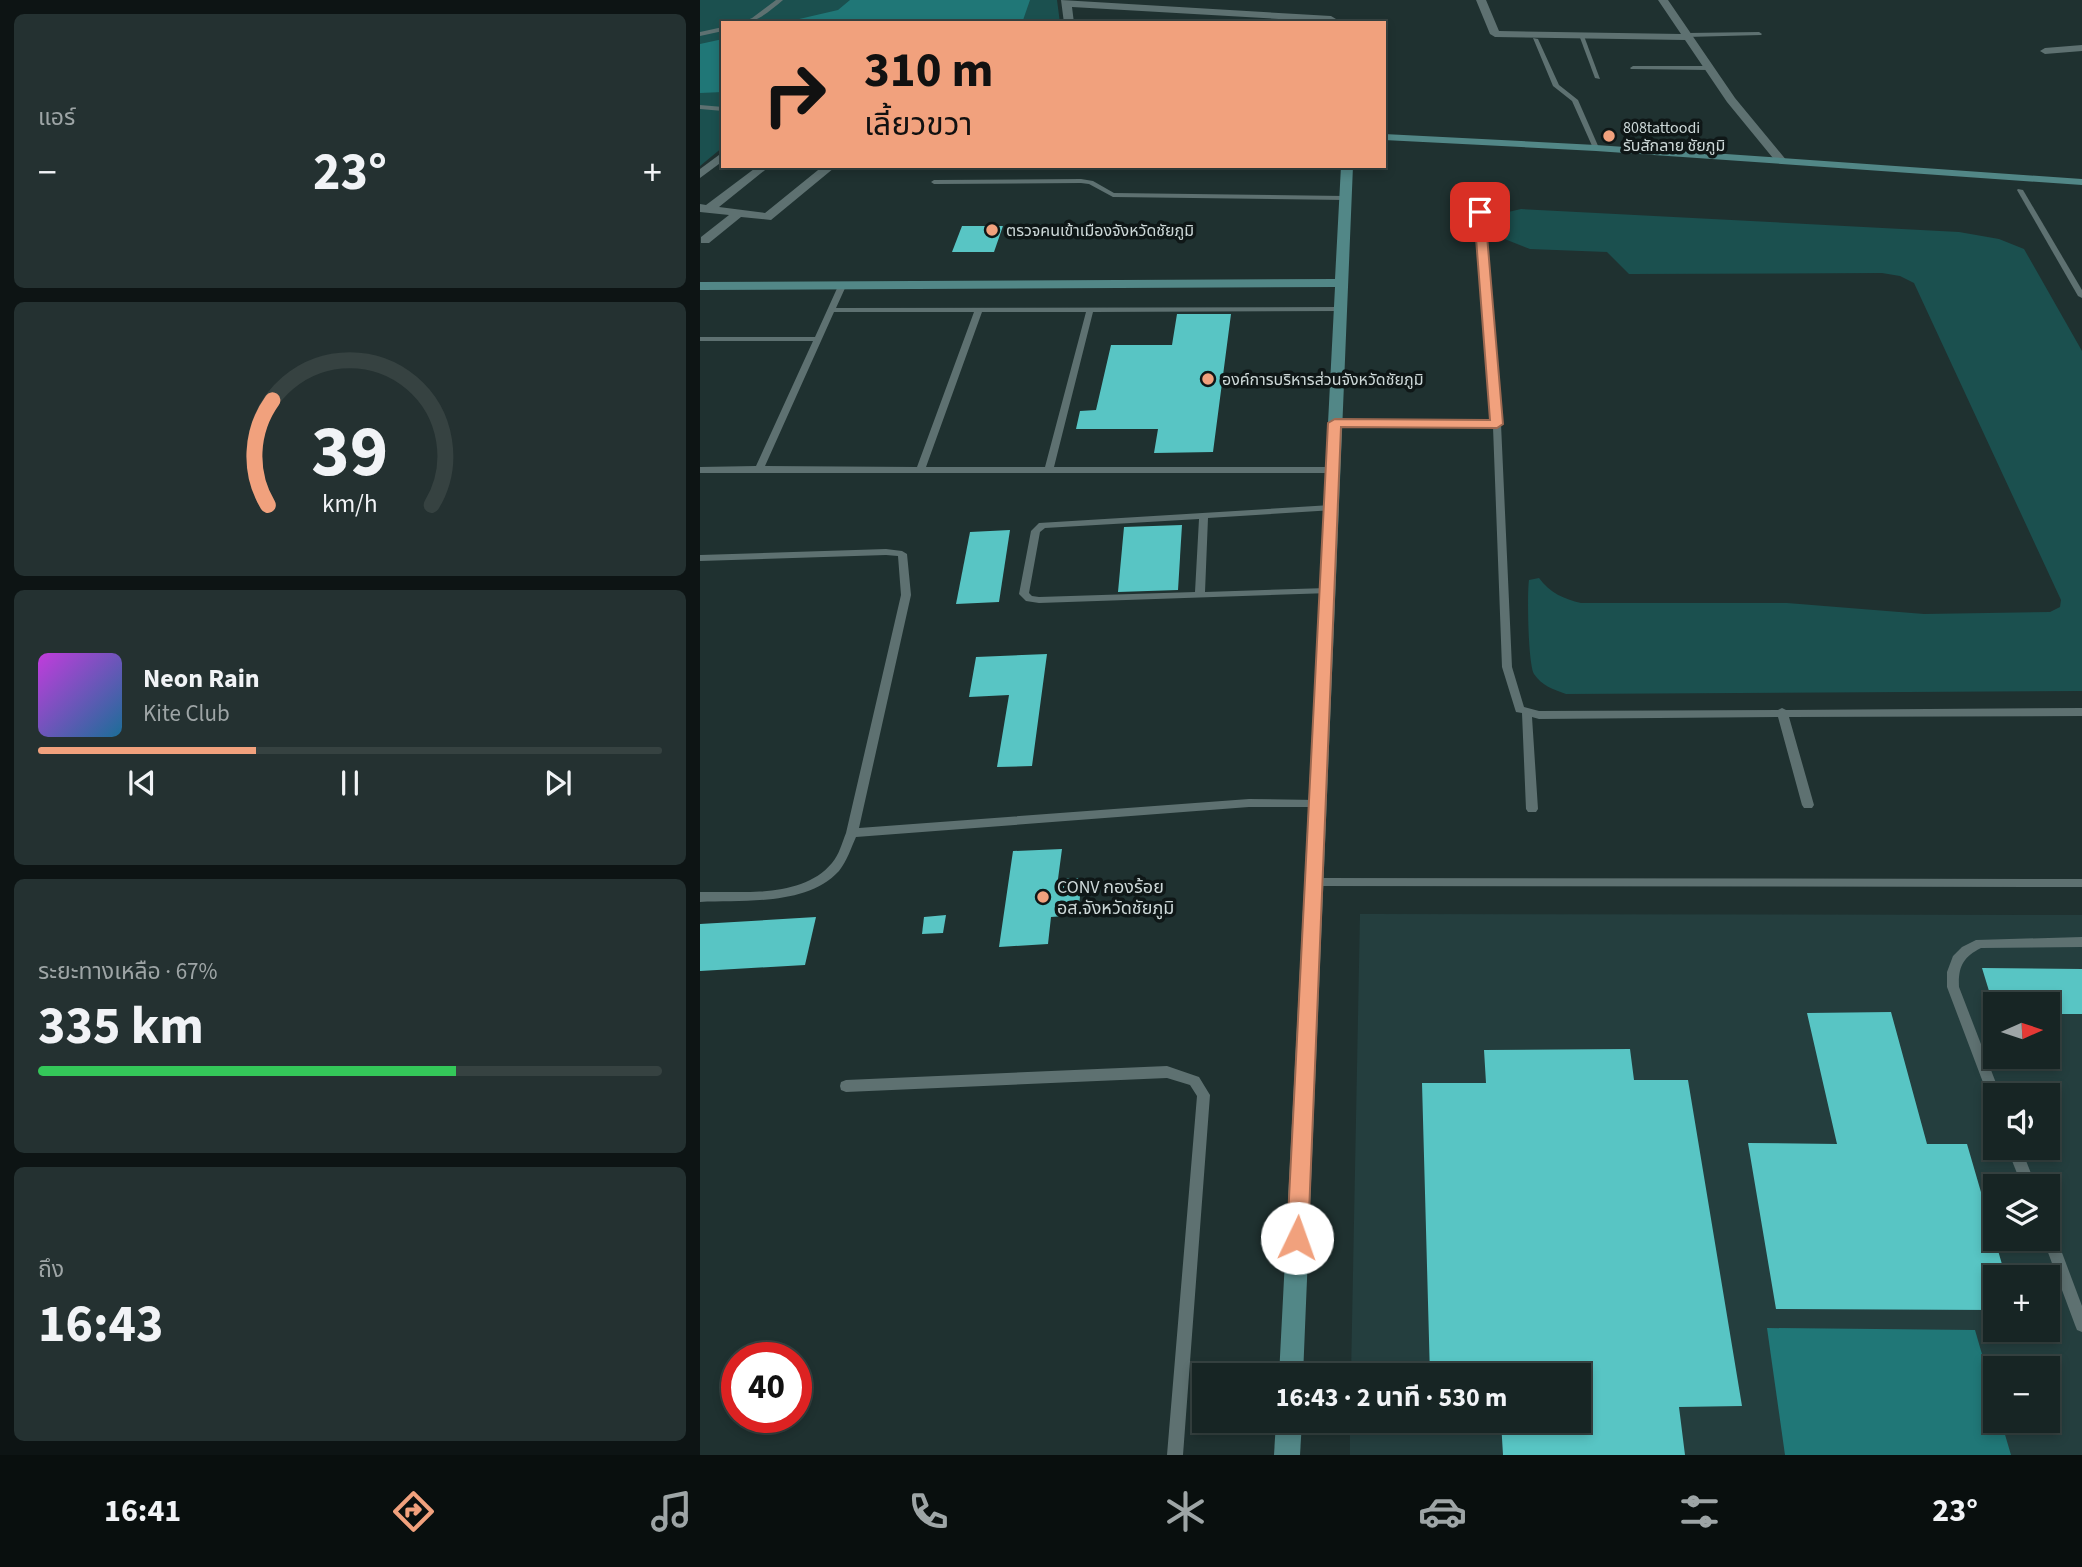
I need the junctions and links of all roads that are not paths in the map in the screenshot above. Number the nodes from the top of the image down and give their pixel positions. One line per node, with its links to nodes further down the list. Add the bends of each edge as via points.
1 (780, 0): 6 (lane)
2 (1481, 0): 11 (street, via 1494,34)
3 (1663, 0): 12 (street)
4 (1066, 2): 5 (street); 7 (street)
5 (1331, 19)
6 (749, 21)
7 (1069, 21)
8 (721, 29): 9 (lane)
9 (700, 34)
10 (1759, 34): 12 (lane)
11 (1581, 36): 12 (street); 18 (lane)
12 (1687, 36): 17 (street)
13 (1535, 39): 22 (lane, via 1556,86 1575,100)
14 (2082, 48): 15 (street)
15 (2045, 51)
16 (1633, 68): 17 (lane)
17 (1709, 68): 24 (street)
18 (1598, 78)
19 (700, 107): 20 (lane)
20 (721, 109)
21 (1386, 136): 22 (street)
22 (1596, 148): 24 (street)
23 (721, 157): 28 (street)
24 (1781, 161): 30 (street)
25 (762, 168): 34 (street)
26 (827, 168): 35 (street, via 766,217)
27 (1347, 168): 32 (street)
28 (700, 175)
29 (934, 182): 32 (lane, via 1081,181 1112,195)
30 (2082, 182)
31 (2020, 190): 40 (lane)
32 (1345, 198): 37 (street)
33 (1495, 204): 48 (lane, via 1483,206 1480,212)
34 (705, 209): 35 (street)
35 (739, 214): 36 (street)
36 (705, 240)
37 (1341, 284): 39 (street); 41 (street)
38 (700, 286): 39 (street)
39 (842, 286): 42 (lane)
40 (2082, 296)
41 (1340, 309): 44 (lane); 47 (street)
42 (831, 310): 43 (lane); 46 (lane)
43 (979, 310): 44 (lane); 50 (lane)
44 (1090, 310): 52 (lane)
45 (700, 339): 46 (lane)
46 (817, 340): 49 (lane)
47 (1335, 423): 48 (lane); 53 (street)
48 (1497, 424): 59 (lane, via 1507,667 1520,709)
49 (759, 469): 50 (lane); 51 (lane)
50 (920, 469): 52 (lane)
51 (700, 470)
52 (1049, 470): 53 (lane)
53 (1332, 470): 54 (street)
54 (1331, 508): 55 (lane); 57 (street)
55 (1204, 515): 58 (lane); 58 (lane, via 1042,526 1036,531 1024,594 1039,600)
56 (700, 558): 65 (lane, via 902,554 906,594)
57 (1327, 591): 58 (lane); 62 (street)
58 (1200, 595)
59 (1527, 712): 60 (lane); 64 (lane)
60 (1783, 712): 61 (lane); 63 (lane)
61 (2082, 712)
62 (1317, 804): 65 (lane, via 1250,803); 66 (street)
63 (1808, 804)
64 (1532, 809)
65 (852, 834): 68 (lane, via 835,867 816,884 790,892)
66 (1314, 882): 67 (lane); 74 (street)
67 (2082, 883)
68 (700, 897)
69 (2082, 942): 70 (lane, via 1980,943 1956,959 1951,972 1953,987)
70 (1990, 1083)
71 (846, 1086): 76 (lane, via 1167,1072 1194,1081 1204,1095)
72 (2054, 1251): 73 (lane)
73 (2082, 1325)
74 (1292, 1363)
75 (1288, 1433): 77 (street)
76 (1175, 1455)
77 (1287, 1455)

